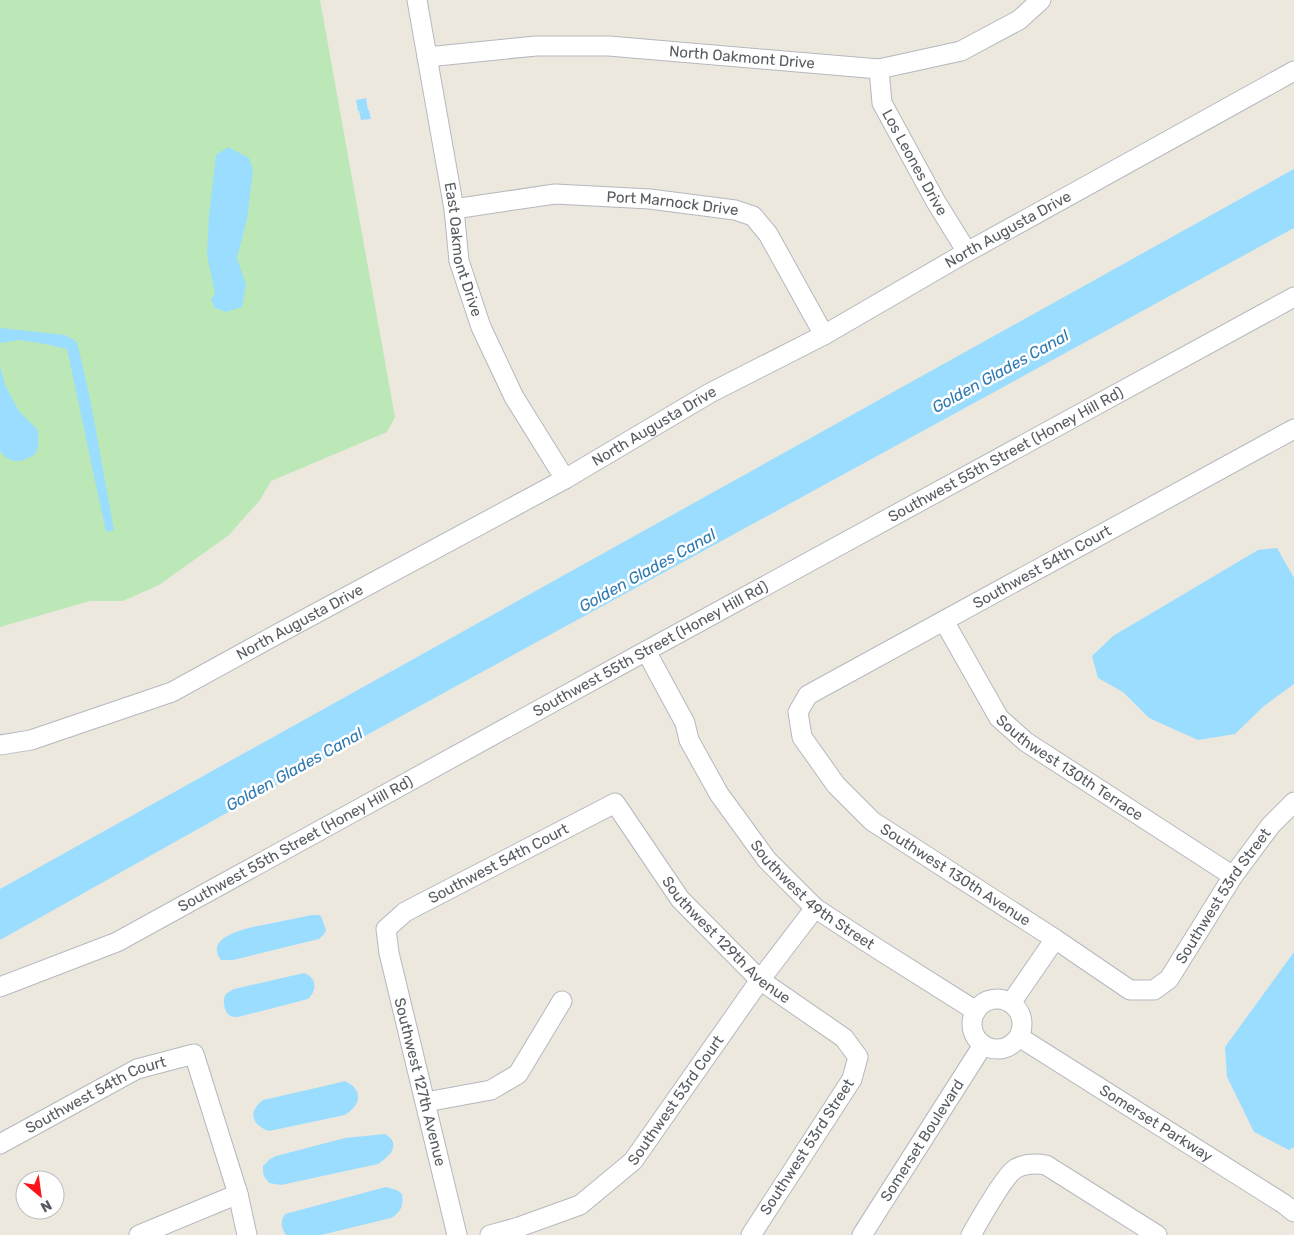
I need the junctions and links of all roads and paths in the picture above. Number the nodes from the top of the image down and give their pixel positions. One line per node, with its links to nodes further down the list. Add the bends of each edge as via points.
1 (418, 0): 3 (street, East Oakmont Drive)
2 (1041, 0): 4 (street, North Oakmont Drive, via 1019,20 961,51)
3 (427, 57): 4 (street, North Oakmont Drive, via 536,46 608,46); 6 (street, East Oakmont Drive)
4 (879, 69): 7 (street, Los Leones Drive, via 882,103)
5 (1294, 71): 7 (street, North Augusta Drive)
6 (454, 209): 9 (street, Port Marnock Drive, via 555,194 650,199 735,210 753,216 768,234); 11 (street, East Oakmont Drive, via 459,261 481,327 514,398)
7 (967, 252): 9 (street, North Augusta Drive)
8 (1294, 297): 13 (street, Southwest 55th Street (Honey Hill Rd))
9 (824, 335): 11 (street, North Augusta Drive, via 710,393)
10 (1294, 429): 12 (street, Southwest 54th Court)
11 (565, 479): 15 (street, North Augusta Drive, via 172,692 31,740)
12 (944, 621): 14 (street, Southwest 54th Court, via 808,695); 18 (street, Southwest 130th Terrace, via 999,718 1026,742)
13 (641, 654): 19 (street, Southwest 49th Street, via 685,723 689,740 720,794 767,860); 23 (street, Southwest 55th Street (Honey Hill Rd), via 117,942)
14 (798, 712): 21 (street, Southwest 130th Avenue, via 802,738 836,785 872,821)
15 (0, 745)
16 (1294, 802): 18 (street, Southwest 53rd Street, via 1271,825)
17 (615, 803): 20 (street, Southwest 54th Court, via 405,912); 22 (street, Southwest 129th Avenue, via 680,899)
18 (1233, 876): 24 (street, Southwest 53rd Street, via 1169,979)
19 (815, 908): 22 (street, Southwest 53rd Court); 27 (street, Southwest 49th Street)
20 (386, 929): 31 (street, Southwest 127th Avenue)
21 (1055, 939): 24 (street, Southwest 130th Avenue, via 1130,990); 26 (street)
22 (760, 980): 30 (street, Southwest 129th Avenue, via 844,1038); 38 (street, Southwest 53rd Court, via 633,1161 580,1204)
23 (0, 987)
24 (1154, 990)
25 (562, 1001): 31 (street, via 518,1074 491,1090)
26 (1011, 1003): 27 (street, via 988,1000); 28 (street, via 1017,1008 1022,1022)
27 (976, 1011): 29 (street, via 972,1026)
28 (1018, 1037): 29 (street, via 999,1049); 34 (street, Somerset Parkway)
29 (984, 1045): 40 (street, Somerset Boulevard)
30 (858, 1057): 39 (street, Southwest 53rd Street, via 852,1079)
31 (426, 1102): 37 (street, Southwest 127th Avenue)
32 (0, 1144): 33 (street, Southwest 54th Court, via 137,1069 194,1054)
33 (238, 1194): 35 (street); 36 (street)
34 (1294, 1212)
35 (139, 1235)
36 (247, 1235)
37 (457, 1235)
38 (490, 1235)
39 (751, 1235)
40 (862, 1235)
41 (971, 1235): 42 (street, via 1013,1170 1034,1163 1046,1164)
42 (1157, 1235)

